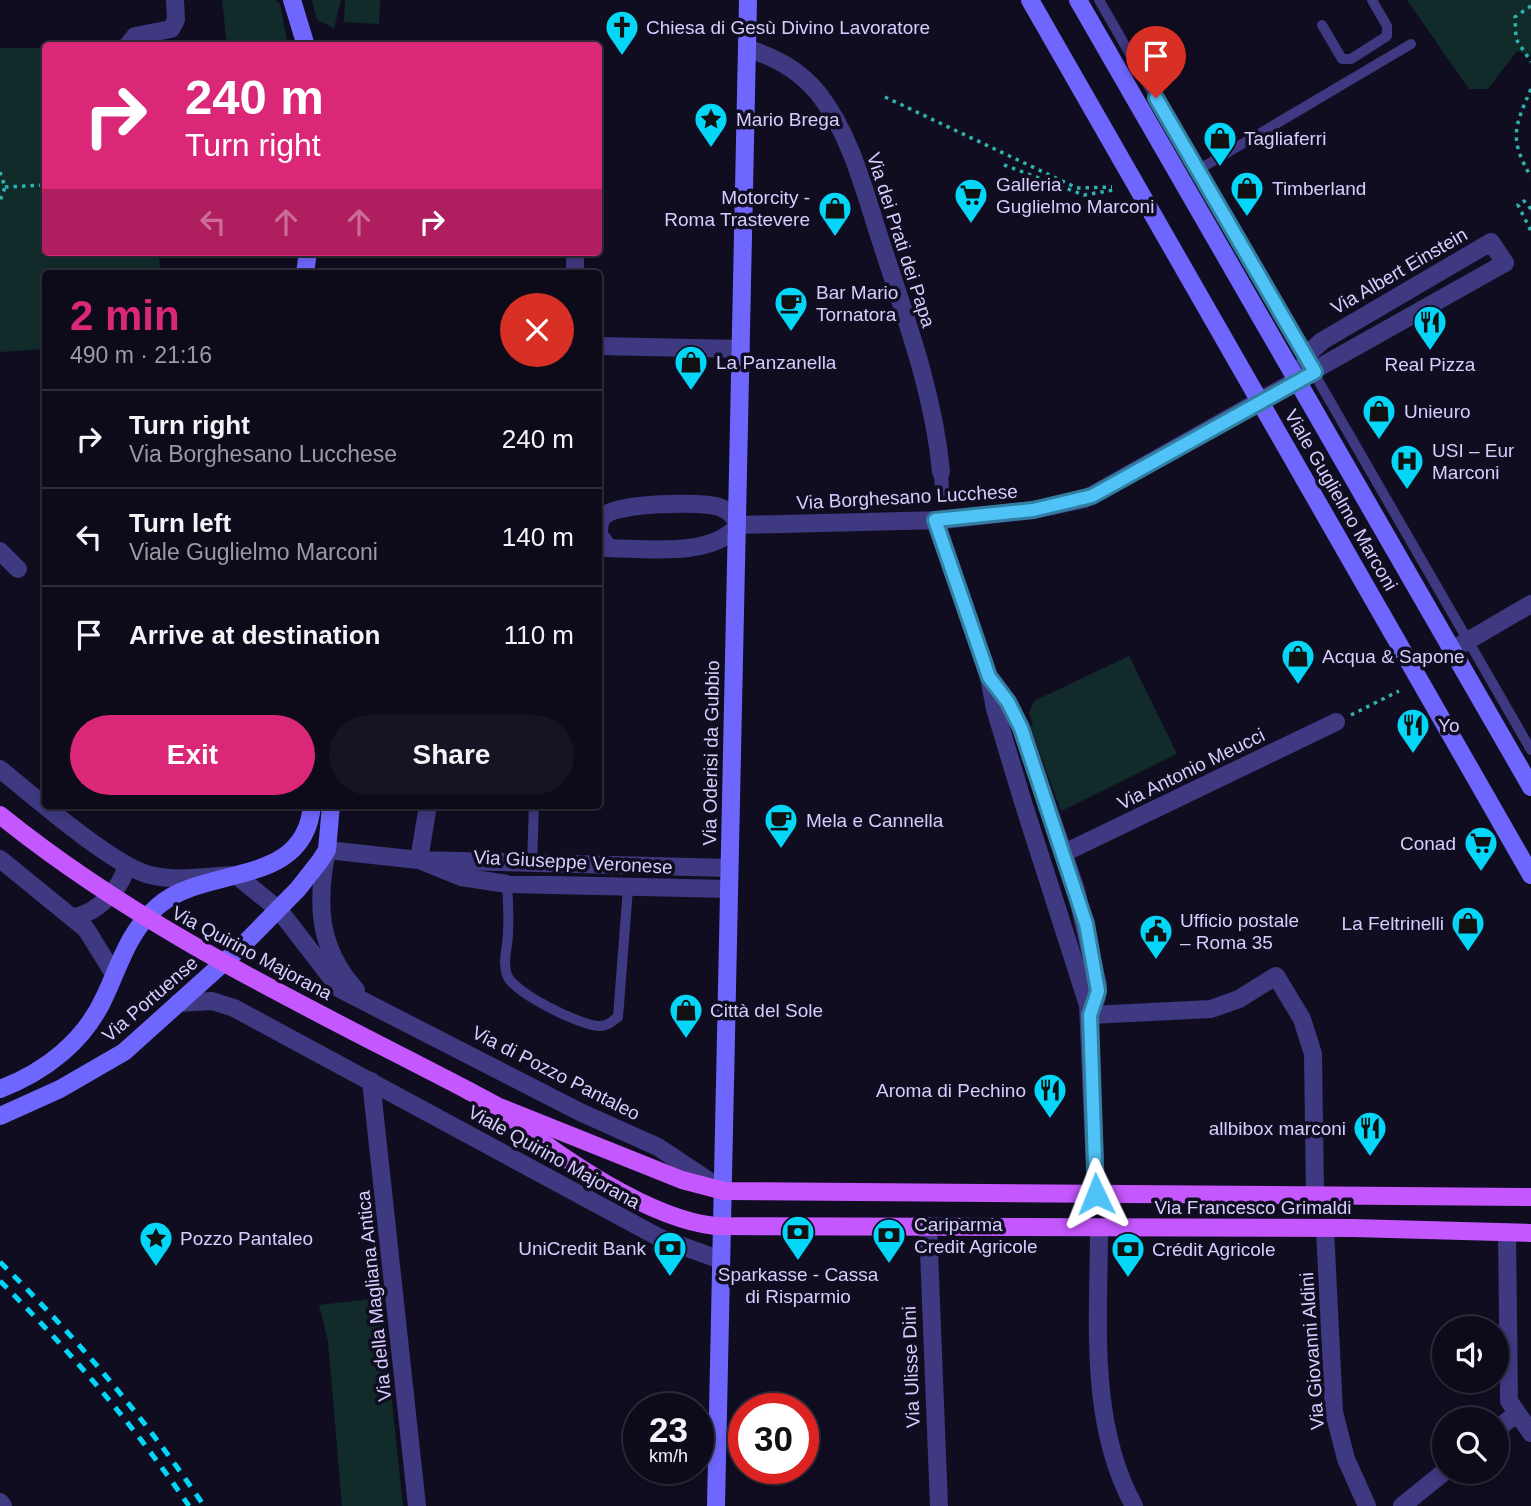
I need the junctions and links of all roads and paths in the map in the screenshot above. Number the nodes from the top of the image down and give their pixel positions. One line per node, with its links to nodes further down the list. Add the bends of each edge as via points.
1 (175, 0): 10 (street, via 176,20 171,29 135,36)
2 (292, 0): 11 (main road)
3 (748, 0): 13 (main road, Via Oderisi da Gubbio)
4 (1030, 0): 29 (main road, Viale Guglielmo Marconi)
5 (1078, 0): 28 (main road, Viale Guglielmo Marconi)
6 (1099, 0): 18 (lane, Viale Guglielmo Marconi)
7 (1372, 0): 9 (lane, via 1387,26 1387,36 1351,59 1342,59)
8 (1531, 6): 14 (path, via 1515,18 1515,24 1516,39)
9 (1322, 25)
10 (130, 42)
11 (305, 42)
12 (1411, 44): 18 (lane)
13 (747, 48): 27 (main road, Via Oderisi da Gubbio); 30 (street, Via dei Prati dei Papa, via 777,59 803,76 840,129 905,317 933,415)
14 (1531, 62)
15 (1531, 89): 20 (path, via 1514,141)
16 (885, 97): 17 (path, via 1077,188 1113,189 1084,195)
17 (1004, 165)
18 (1198, 170): 28 (lane, Viale Guglielmo Marconi)
19 (0, 172): 22 (path)
20 (1531, 177)
21 (42, 185): 22 (path)
22 (5, 187): 23 (path)
23 (0, 201)
24 (1531, 209): 25 (path, via 1524,201 1518,205)
25 (1531, 231)
26 (602, 346): 27 (street)
27 (741, 349): 33 (main road, Via Oderisi da Gubbio)
28 (1306, 370): 28 (street, Via Albert Einstein, via 1505,263 1491,242 1322,341); 29 (street, Via Borghesano Lucchese); 38 (lane, Viale Guglielmo Marconi); 39 (main road, Viale Guglielmo Marconi)
29 (1261, 402): 32 (street, Via Borghesano Lucchese, via 1085,499 1033,510); 61 (main road, Viale Guglielmo Marconi)
30 (942, 481)
31 (602, 519): 33 (street, via 621,508 711,505 731,513)
32 (935, 520): 33 (street, Via Borghesano Lucchese); 40 (street)
33 (738, 525): 34 (street, via 725,538 703,547); 59 (main road, Via Oderisi da Gubbio)
34 (603, 548)
35 (0, 551): 36 (street)
36 (18, 569)
37 (1531, 604): 38 (street)
38 (1469, 641): 39 (street); 43 (lane, Viale Guglielmo Marconi)
39 (1452, 650): 45 (main road, Viale Guglielmo Marconi)
40 (989, 677): 54 (street, via 1017,720); 70 (street)
41 (1399, 691): 42 (path)
42 (1343, 719): 54 (street, Via Antonio Meucci)
43 (1531, 750)
44 (0, 769): 46 (street)
45 (1531, 787)
46 (42, 801)
47 (53, 809): 58 (street)
48 (311, 809): 60 (main road, Via Portuense, via 308,829 294,850)
49 (331, 809): 53 (main road, Via Portuense)
50 (427, 809): 56 (street)
51 (534, 809): 57 (lane)
52 (0, 816): 73 (main road, Via Quirino Majorana, bridge, via 140,915)
53 (327, 850): 56 (street, Via Giuseppe Veronese); 65 (main road, Via Portuense); 68 (street, Via di Pozzo Pantaleo, via 319,893 323,931 337,967)
54 (1064, 853): 70 (street, via 1097,977 1097,997)
55 (0, 859): 66 (street)
56 (419, 860): 57 (street, Via Giuseppe Veronese); 62 (street, Via Giuseppe Veronese, via 461,877)
57 (532, 864): 59 (street, Via Giuseppe Veronese)
58 (127, 865): 60 (street, via 163,877); 66 (street, via 123,880 94,911)
59 (729, 868): 64 (main road, Via Oderisi da Gubbio)
60 (236, 875): 65 (street, Via di Pozzo Pantaleo); 67 (main road, Via Portuense, via 180,892 161,903 133,932)
61 (1531, 875)
62 (507, 884): 63 (street, Via Giuseppe Veronese); 63 (lane, via 507,977 515,988 584,1024 598,1026 618,1017)
63 (628, 888): 64 (street, Via Giuseppe Veronese)
64 (729, 889): 75 (main road, Via Oderisi da Gubbio)
65 (279, 910): 68 (street, Via di Pozzo Pantaleo, via 332,982); 69 (main road, Via Portuense)
66 (72, 917): 67 (street, via 92,935)
67 (114, 974): 72 (main road, Via Portuense, via 99,1009 69,1048 40,1070)
68 (365, 1000): 75 (street, Via di Pozzo Pantaleo, via 580,1112 658,1147)
69 (178, 1003): 71 (street, via 212,1001 234,1008); 74 (main road, Via Portuense, via 102,1066)
70 (1090, 1015): 76 (street); 77 (street, via 1211,1009 1239,999 1276,976 1312,1046)
71 (371, 1081): 85 (street, Viale Quirino Majorana, via 660,1238); 90 (street, Via della Magliana Antica)
72 (0, 1089)
73 (497, 1106): 75 (main road, Via Quirino Majorana, via 682,1180); 79 (main road, Via Quirino Majorana, via 538,1139 615,1187 684,1220)
74 (0, 1116)
75 (724, 1191): 76 (main road, Via Francesco Grimaldi); 79 (main road, Via Oderisi da Gubbio)
76 (1096, 1194): 77 (main road, Via Francesco Grimaldi)
77 (1315, 1194): 78 (main road, Via Francesco Grimaldi)
78 (1531, 1197)
79 (723, 1226): 80 (main road, Via Francesco Grimaldi); 85 (main road, Via Oderisi da Gubbio)
80 (928, 1226): 81 (main road, Via Francesco Grimaldi); 92 (street, Via Ulisse Dini)
81 (1098, 1228): 82 (main road, Via Francesco Grimaldi); 93 (street, via 1103,1407 1116,1463)
82 (1325, 1229): 83 (main road, Via Francesco Grimaldi); 94 (street, Via Giovanni Aldini, via 1336,1424 1350,1471)
83 (1507, 1232): 84 (main road, Via Francesco Grimaldi); 86 (street, via 1509,1401)
84 (1531, 1233)
85 (722, 1260): 91 (main road, Via Oderisi da Gubbio)
86 (1516, 1414): 87 (street); 88 (street)
87 (1509, 1420)
88 (1531, 1433)
89 (1432, 1482): 95 (street)
90 (417, 1506)
91 (716, 1506)
92 (939, 1506)
93 (1134, 1506)
94 (1367, 1506)
95 (1402, 1506)

